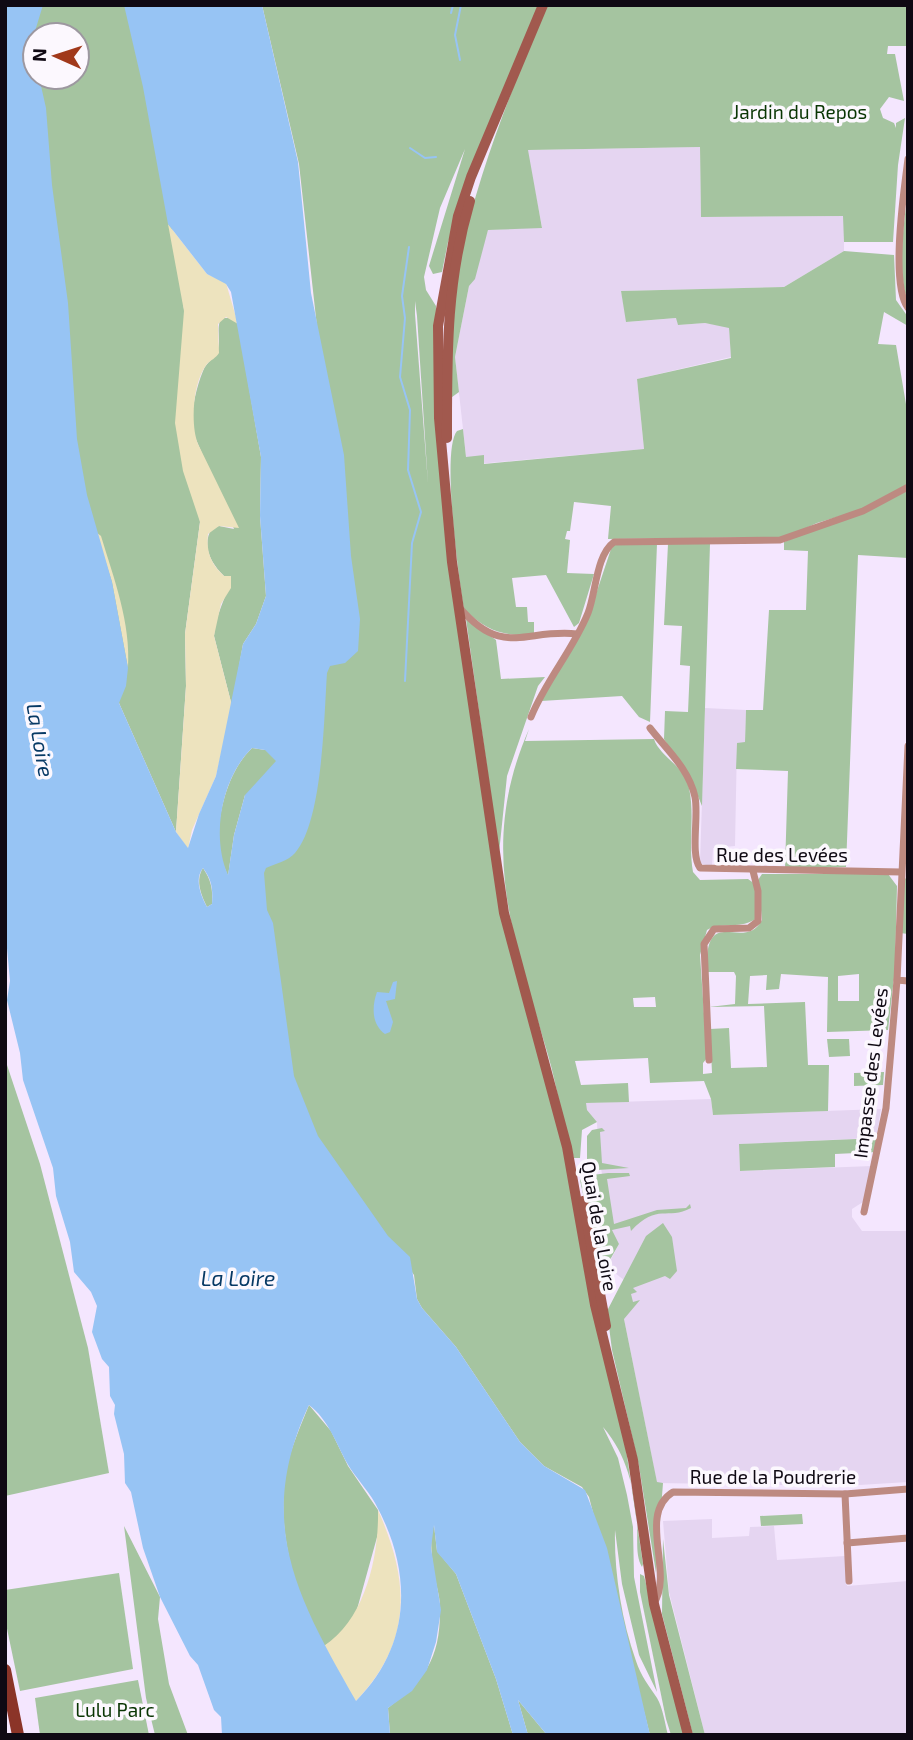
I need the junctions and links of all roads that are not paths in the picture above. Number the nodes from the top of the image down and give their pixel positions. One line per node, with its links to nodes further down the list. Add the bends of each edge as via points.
1 (543, 5): 5 (main road, Quai de la Loire, via 493,127 465,218 447,326 446,486)
2 (908, 159): 3 (street, via 900,230 900,290)
3 (908, 308)
4 (908, 487): 6 (street, via 870,508 780,540 614,542 607,548 590,608)
5 (458, 606): 6 (street, via 490,633 503,637); 22 (main road, Quai de la Loire, via 504,913 567,1147 595,1305 633,1460)
6 (576, 634): 7 (street)
7 (531, 718)
8 (650, 728): 11 (street, Rue des Levées, via 682,767 693,789 698,866)
9 (908, 746): 10 (street)
10 (905, 836): 12 (street)
11 (753, 871): 12 (street, Rue des Levées); 15 (street, via 758,921 749,928 713,929 704,944)
12 (901, 872): 13 (street)
13 (897, 979): 14 (street); 16 (street, Impasse des Levées, via 886,1108)
14 (908, 981)
15 (709, 1060)
16 (864, 1212)
17 (908, 1489): 18 (street, Rue de la Poudrerie)
18 (845, 1494): 20 (street); 22 (street, Rue de la Poudrerie, via 673,1492 664,1500 658,1517 660,1580)
19 (908, 1538): 20 (street)
20 (847, 1543): 21 (street)
21 (849, 1581)
22 (654, 1604): 25 (main road, Quai de la Loire)
23 (5, 1670): 24 (main road)
24 (18, 1735)
25 (688, 1735)

